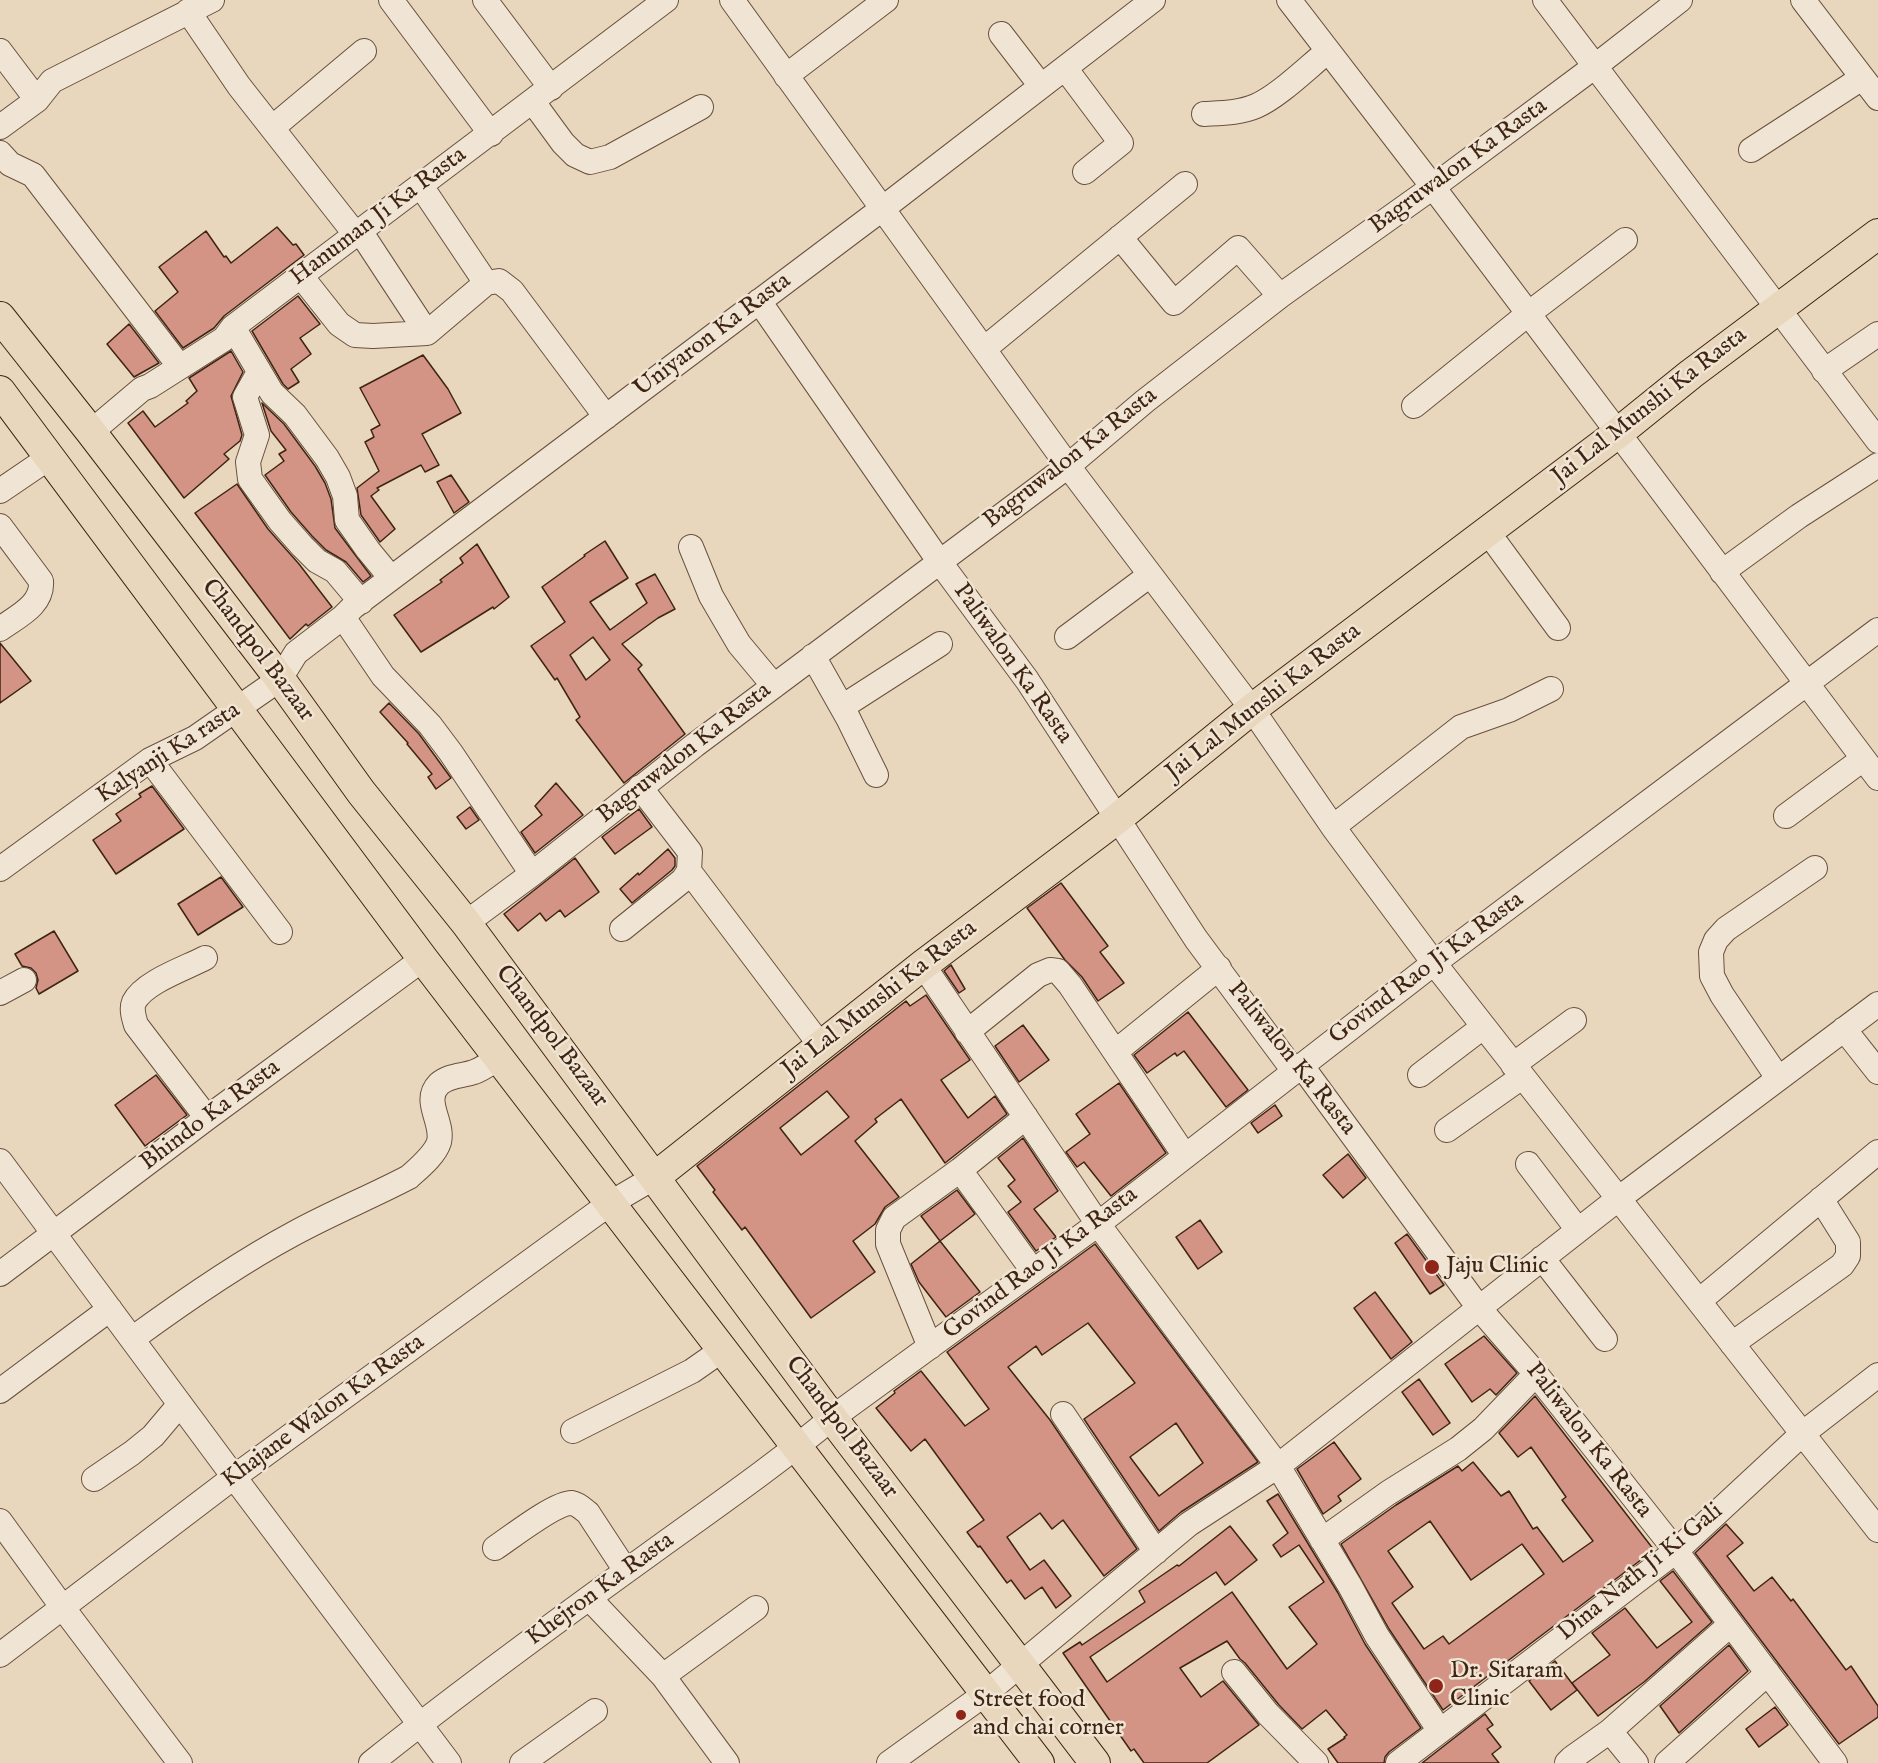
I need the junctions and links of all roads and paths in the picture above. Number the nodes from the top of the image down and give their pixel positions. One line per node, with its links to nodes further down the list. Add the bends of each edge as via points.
1 (212, 0): 12 (street)
2 (391, 0): 29 (street)
3 (485, 0): 22 (street)
4 (666, 0): 22 (street, Hanuman Ji Ka Rasta)
5 (732, 0): 19 (street)
6 (1154, 0): 18 (street, Uniyaron Ka Rasta)
7 (1289, 0): 16 (street)
8 (1545, 0): 17 (street)
9 (1680, 0): 17 (street, Bagruwalon Ka Rasta)
10 (1803, 0): 20 (street)
11 (877, 3): 19 (street)
12 (188, 11): 24 (street, via 52,81); 28 (street)
13 (1001, 34): 21 (street)
14 (0, 51): 24 (street)
15 (364, 51): 28 (street)
16 (1328, 51): 26 (street, via 1256,106); 35 (street)
17 (1594, 66): 35 (street, Bagruwalon Ka Rasta); 45 (street)
18 (1065, 68): 21 (street, Uniyaron Ka Rasta); 32 (street, via 1121,143)
19 (786, 76): 36 (street)
20 (1862, 78): 23 (street); 30 (street)
21 (1041, 86): 36 (street, Uniyaron Ka Rasta)
22 (542, 95): 25 (street, via 563,143 590,162 610,157); 29 (street, Hanuman Ji Ka Rasta)
23 (1878, 98)
24 (37, 100): 27 (street)
25 (702, 107)
26 (1204, 114)
27 (0, 127)
28 (272, 128): 37 (street)
29 (491, 134): 34 (street, Hanuman Ji Ka Rasta)
30 (1751, 150)
31 (0, 153): 52 (street, via 10,164 33,175)
32 (1085, 172)
33 (1185, 184): 39 (street)
34 (421, 186): 37 (street, Hanuman Ji Ka Rasta); 42 (street)
35 (1433, 187): 43 (street, Bagruwalon Ka Rasta); 46 (street)
36 (882, 209): 44 (street, Uniyaron Ka Rasta); 51 (street)
37 (358, 233): 41 (street, Hanuman Ji Ka Rasta); 49 (street)
38 (1878, 234): 45 (main road, Jai Lal Munshi Ka Rasta)
39 (1120, 237): 43 (street, via 1174,303 1238,248); 51 (street)
40 (1625, 240): 46 (street)
41 (301, 276): 48 (street, Hanuman Ji Ka Rasta); 49 (street, via 339,324 355,335)
42 (486, 283): 49 (street); 57 (street, via 499,282 512,291)
43 (1280, 296): 63 (street, Bagruwalon Ka Rasta, via 1145,400)
44 (759, 302): 57 (street, Uniyaron Ka Rasta); 68 (street, Paliwalon Ka Rasta)
45 (1778, 309): 53 (street); 59 (main road, Jai Lal Munshi Ka Rasta)
46 (1528, 314): 56 (street); 59 (street)
47 (0, 316): 58 (main road, Chandpol Bazaar)
48 (233, 327): 52 (street, Hanuman Ji Ka Rasta, via 224,339); 54 (street)
49 (427, 333)
50 (1878, 334): 53 (street)
51 (984, 349): 63 (street)
52 (180, 367): 58 (street, Hanuman Ji Ka Rasta, via 142,389)
53 (1824, 371): 60 (street)
54 (259, 372): 71 (street, via 327,458 345,496 347,520); 72 (street, via 245,397 257,435 248,462 250,479 302,546 335,571)
55 (0, 391): 61 (main road, Chandpol Bazaar)
56 (1414, 406)
57 (606, 417): 71 (street, Uniyaron Ka Rasta)
58 (90, 432): 79 (main road, Chandpol Bazaar)
59 (1617, 433): 66 (main road, Jai Lal Munshi Ka Rasta); 69 (street)
60 (1878, 441)
61 (50, 457): 64 (street); 85 (main road, Chandpol Bazaar)
62 (1878, 465): 69 (street)
63 (1068, 466): 68 (street, Bagruwalon Ka Rasta); 70 (street)
64 (0, 491)
65 (0, 526): 74 (street, via 41,581 42,589 38,600)
66 (1487, 531): 73 (street); 84 (main road, Jai Lal Munshi Ka Rasta)
67 (691, 547): 81 (street, via 711,596 739,644)
68 (939, 561): 78 (street, Bagruwalon Ka Rasta); 91 (street, Paliwalon Ka Rasta, via 1027,680)
69 (1722, 572): 80 (street)
70 (1150, 574): 76 (street); 84 (street)
71 (392, 578): 72 (street, Uniyaron Ka Rasta)
72 (352, 609): 79 (street, Uniyaron Ka Rasta, via 296,653); 96 (street, via 383,676 430,725)
73 (1558, 627)
74 (0, 629)
75 (1878, 630): 80 (street, Govind Rao Ji Ka Rasta)
76 (1067, 637)
77 (940, 644): 83 (street)
78 (813, 656): 81 (street, Bagruwalon Ka Rasta); 83 (street)
79 (280, 680): 85 (street, Kalyanji Ka rasta); 97 (main road, Chandpol Bazaar, via 361,792)
80 (1806, 684): 87 (street); 102 (street, Govind Rao Ji Ka Rasta)
81 (774, 686): 89 (street, Bagruwalon Ka Rasta)
82 (1551, 688): 92 (street, via 1509,710 1461,727)
83 (842, 707): 88 (street)
84 (1252, 709): 91 (main road, Jai Lal Munshi Ka Rasta); 92 (street)
85 (238, 710): 86 (street, Kalyanji Ka rasta, via 195,738); 101 (main road, Chandpol Bazaar)
86 (150, 760): 94 (street, Kalyanji Ka rasta); 99 (street)
87 (1872, 765): 90 (street)
88 (876, 775)
89 (640, 788): 95 (street, via 690,852); 96 (street, Bagruwalon Ka Rasta)
90 (1786, 816)
91 (1118, 818): 103 (main road, Jai Lal Munshi Ka Rasta); 104 (street, Paliwalon Ka Rasta)
92 (1333, 827): 102 (street)
93 (1815, 868): 119 (street, via 1726,929 1711,952 1712,975 1722,995)
94 (0, 869)
95 (689, 871): 98 (street); 112 (street)
96 (532, 874): 97 (street, Bagruwalon Ka Rasta)
97 (466, 923): 128 (main road, Chandpol Bazaar)
98 (622, 929)
99 (280, 932)
100 (206, 958): 121 (street, via 147,987 134,1002 132,1012 136,1025)
101 (423, 959): 114 (main road, Chandpol Bazaar); 121 (street, Bhindo Ka Rasta)
102 (1434, 963): 109 (street); 115 (street, Govind Rao Ji Ka Rasta)
103 (923, 965): 111 (street); 112 (main road, Jai Lal Munshi Ka Rasta)
104 (1219, 968): 113 (street); 115 (street, Paliwalon Ka Rasta)
105 (24, 980): 106 (street)
106 (0, 993)
107 (1878, 1004): 110 (street)
108 (1574, 1020): 116 (street)
109 (1483, 1027): 116 (street); 118 (street)
110 (1844, 1029): 117 (street); 119 (street)
111 (967, 1032): 113 (street, via 1038,975 1058,971); 120 (street)
112 (820, 1046): 128 (main road, Jai Lal Munshi Ka Rasta)
113 (1115, 1052): 124 (street)
114 (498, 1058): 131 (main road, Chandpol Bazaar); 141 (street, via 476,1071 449,1077 439,1084 432,1103 439,1128 438,1142 409,1177 294,1233)
115 (1294, 1071): 124 (street, Govind Rao Ji Ka Rasta); 139 (street, Paliwalon Ka Rasta, via 1304,1070)
116 (1518, 1071): 122 (street); 129 (street)
117 (1878, 1072)
118 (1420, 1075)
119 (1778, 1078): 129 (street)
120 (1026, 1117): 127 (street); 132 (street)
121 (207, 1118): 134 (street, Bhindo Ka Rasta)
122 (1447, 1130)
123 (1878, 1152): 130 (street)
124 (1185, 1156): 132 (street, Govind Rao Ji Ka Rasta)
125 (0, 1161): 134 (street)
126 (1528, 1164): 133 (street)
127 (960, 1170): 136 (street); 144 (street, via 894,1218 888,1230 888,1244)
128 (655, 1177): 131 (street, Khajane Walon Ka Rasta); 151 (main road, Chandpol Bazaar)
129 (1618, 1199): 133 (street); 138 (street)
130 (1821, 1199): 138 (street); 143 (street, via 1848,1242 1848,1256 1842,1265)
131 (609, 1203): 145 (main road, Chandpol Bazaar); 156 (street, Khajane Walon Ka Rasta)
132 (1098, 1224): 136 (street, Govind Rao Ji Ka Rasta); 155 (street)
133 (1578, 1230): 135 (street)
134 (54, 1233): 137 (street, Bhindo Ka Rasta); 140 (street)
135 (1542, 1258): 139 (street); 142 (street)
136 (1033, 1271): 144 (street, Govind Rao Ji Ka Rasta)
137 (0, 1274)
138 (1699, 1301): 143 (street)
139 (1479, 1308): 146 (street, Paliwalon Ka Rasta); 155 (street)
140 (110, 1309): 141 (street); 148 (street)
141 (132, 1339): 149 (street)
142 (1605, 1339)
143 (1732, 1344): 153 (street)
144 (930, 1347): 151 (street, Govind Rao Ji Ka Rasta)
145 (722, 1350): 152 (street, via 692,1371); 154 (main road, Chandpol Bazaar)
146 (1536, 1374): 160 (street, via 1458,1449 1388,1492); 162 (street, Paliwalon Ka Rasta)
147 (1878, 1375): 153 (street, Dina Nath Ji Ki Gali)
148 (0, 1391)
149 (180, 1404): 156 (street); 157 (street, via 153,1436)
150 (1063, 1414): 163 (street)
151 (832, 1418): 154 (street, Khejron Ka Rasta); 170 (main road, Chandpol Bazaar)
152 (573, 1431)
153 (1802, 1434): 159 (street); 162 (street, Dina Nath Ji Ki Gali)
154 (796, 1448): 164 (street, Khejron Ka Rasta); 174 (main road, Chandpol Bazaar)
155 (1278, 1466): 160 (street); 163 (street, via 1189,1524)
156 (234, 1477): 166 (street, Khajane Walon Ka Rasta); 176 (street)
157 (94, 1479)
158 (0, 1521): 166 (street)
159 (1878, 1530)
160 (1322, 1540): 177 (street, via 1377,1636)
161 (495, 1548): 164 (street, via 557,1507 571,1503 588,1513)
162 (1676, 1551): 168 (street, Paliwalon Ka Rasta); 177 (street, Dina Nath Ji Ki Gali)
163 (1156, 1552): 170 (street)
164 (626, 1571): 165 (street, Khejron Ka Rasta)
165 (589, 1598): 173 (street); 176 (street, Khejron Ka Rasta)
166 (63, 1608): 169 (street, Khajane Walon Ka Rasta); 179 (street)
167 (756, 1608): 173 (street)
168 (1731, 1624): 172 (street, Paliwalon Ka Rasta); 178 (street)
169 (0, 1655)
170 (1019, 1664): 174 (street); 186 (main road, Chandpol Bazaar)
171 (1234, 1672): 187 (street)
172 (1768, 1673): 191 (street); 192 (street, Paliwalon Ka Rasta)
173 (663, 1676): 183 (street)
174 (986, 1694): 184 (street); 185 (main road, Chandpol Bazaar)
175 (595, 1711): 182 (street)
176 (420, 1724): 180 (street, Khejron Ka Rasta); 181 (street)
177 (1440, 1731): 188 (street, Dina Nath Ji Ki Gali)
178 (1610, 1731): 189 (street); 190 (street)
179 (180, 1763)
180 (371, 1763)
181 (449, 1763)
182 (522, 1763)
183 (727, 1763)
184 (889, 1763)
185 (1039, 1763)
186 (1095, 1763)
187 (1316, 1763)
188 (1398, 1763)
189 (1567, 1763)
190 (1636, 1763)
191 (1667, 1763)
192 (1835, 1763)

